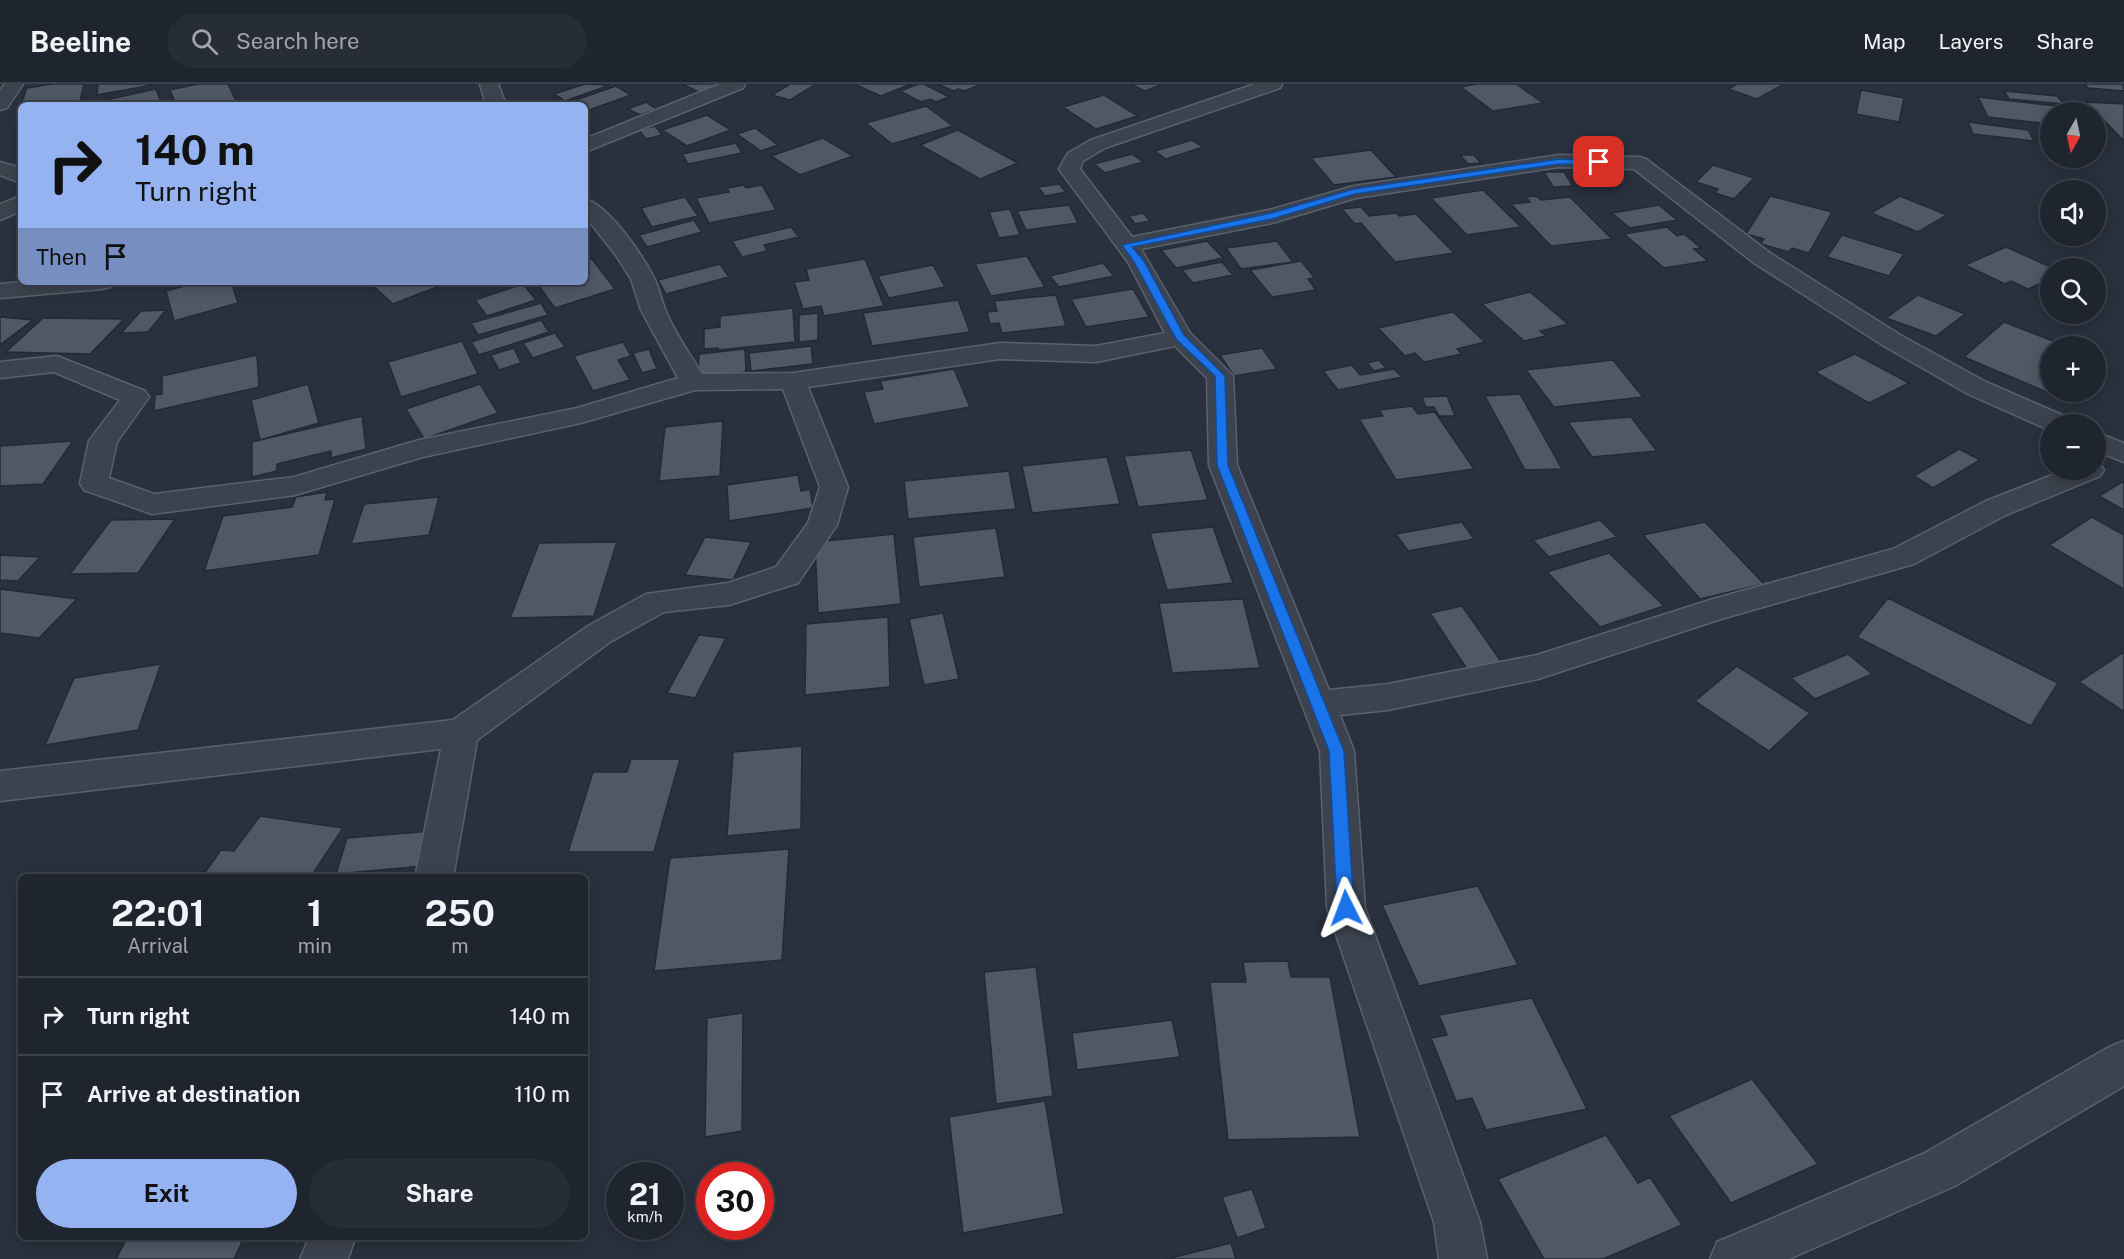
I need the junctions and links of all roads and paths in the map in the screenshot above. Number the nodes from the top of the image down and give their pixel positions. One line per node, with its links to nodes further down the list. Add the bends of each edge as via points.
1 (14, 84): 6 (street)
2 (489, 84): 5 (street)
3 (735, 84): 7 (street)
4 (1273, 84): 11 (street, via 1098,144 1075,157 1069,169)
5 (495, 102)
6 (0, 104)
7 (588, 145)
8 (18, 204): 10 (street)
9 (588, 208): 16 (street, via 643,279 653,310)
10 (0, 213)
11 (1126, 245): 14 (street, via 1139,261); 18 (street, via 1272,216 1354,192 1559,161 1639,163 1762,258 1893,341 1977,388)
12 (68, 285): 13 (street)
13 (0, 291)
14 (1180, 337): 17 (street, via 1096,354 1000,351); 23 (street, via 1220,376 1223,465)
15 (0, 370): 16 (street, via 57,364 136,397 103,441 94,483 152,504 295,486 419,449 581,415)
16 (693, 381): 17 (street)
17 (793, 381): 24 (street, via 834,487 822,525 787,574 729,594 657,602 598,634)
18 (2040, 416)
19 (2106, 446): 20 (street)
20 (2124, 454): 21 (street)
21 (2106, 462)
22 (2065, 480): 23 (street, via 1996,508 1903,557 1713,610 1538,668 1388,697)
23 (1318, 704): 30 (street, via 1337,751 1346,908 1456,1222)
24 (461, 733): 25 (street); 26 (street)
25 (0, 786)
26 (435, 874)
27 (2124, 1062): 31 (street, via 1939,1170)
28 (331, 1240): 29 (street)
29 (324, 1259)
30 (1463, 1259)
31 (1734, 1259)

